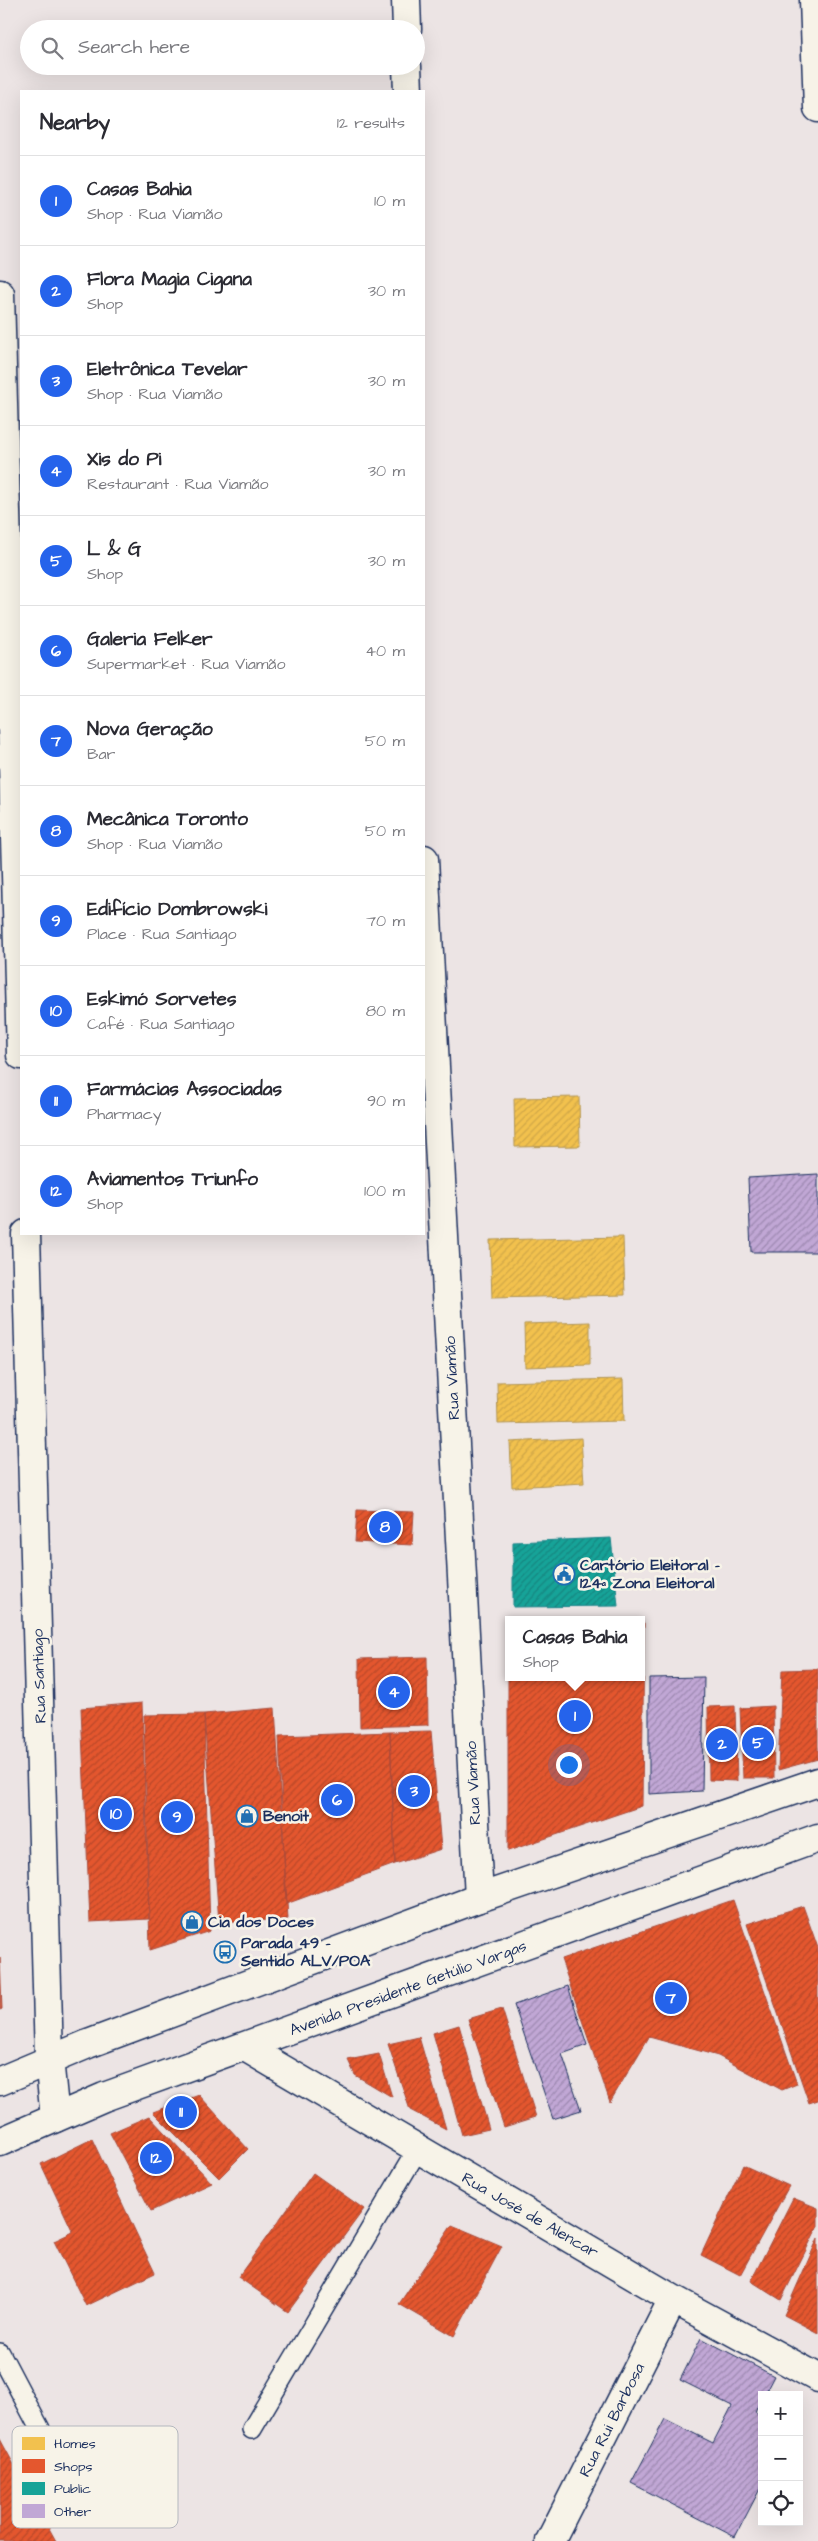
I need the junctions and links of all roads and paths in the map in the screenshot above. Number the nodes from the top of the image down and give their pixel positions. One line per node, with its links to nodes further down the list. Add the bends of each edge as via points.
1 (406, 0): 3 (street)
2 (814, 0): 6 (street)
3 (407, 20)
4 (407, 75): 5 (street)
5 (408, 90)
6 (818, 108)
7 (0, 294): 9 (street)
8 (425, 878): 13 (street, Rua Viamão)
9 (20, 1019)
10 (26, 1235): 15 (street, Rua Santiago)
11 (818, 1782): 13 (street)
12 (818, 1838): 14 (street, Avenida Presidente Getúlio Vargas)
13 (479, 1898): 15 (street)
14 (245, 2047): 17 (street, Avenida Presidente Getúlio Vargas, via 104,2097); 19 (street, Rua José de Alencar)
15 (49, 2059): 16 (street); 17 (street, Rua Santiago)
16 (0, 2081)
17 (55, 2118): 18 (street, Avenida Presidente Getúlio Vargas)
18 (0, 2142)
19 (418, 2149): 20 (street, Rua José de Alencar); 24 (lane)
20 (673, 2299): 22 (street, Rua José de Alencar); 25 (street, Rua Rui Barbosa)
21 (0, 2353): 23 (lane)
22 (818, 2378)
23 (38, 2426)
24 (252, 2429)
25 (550, 2541)

